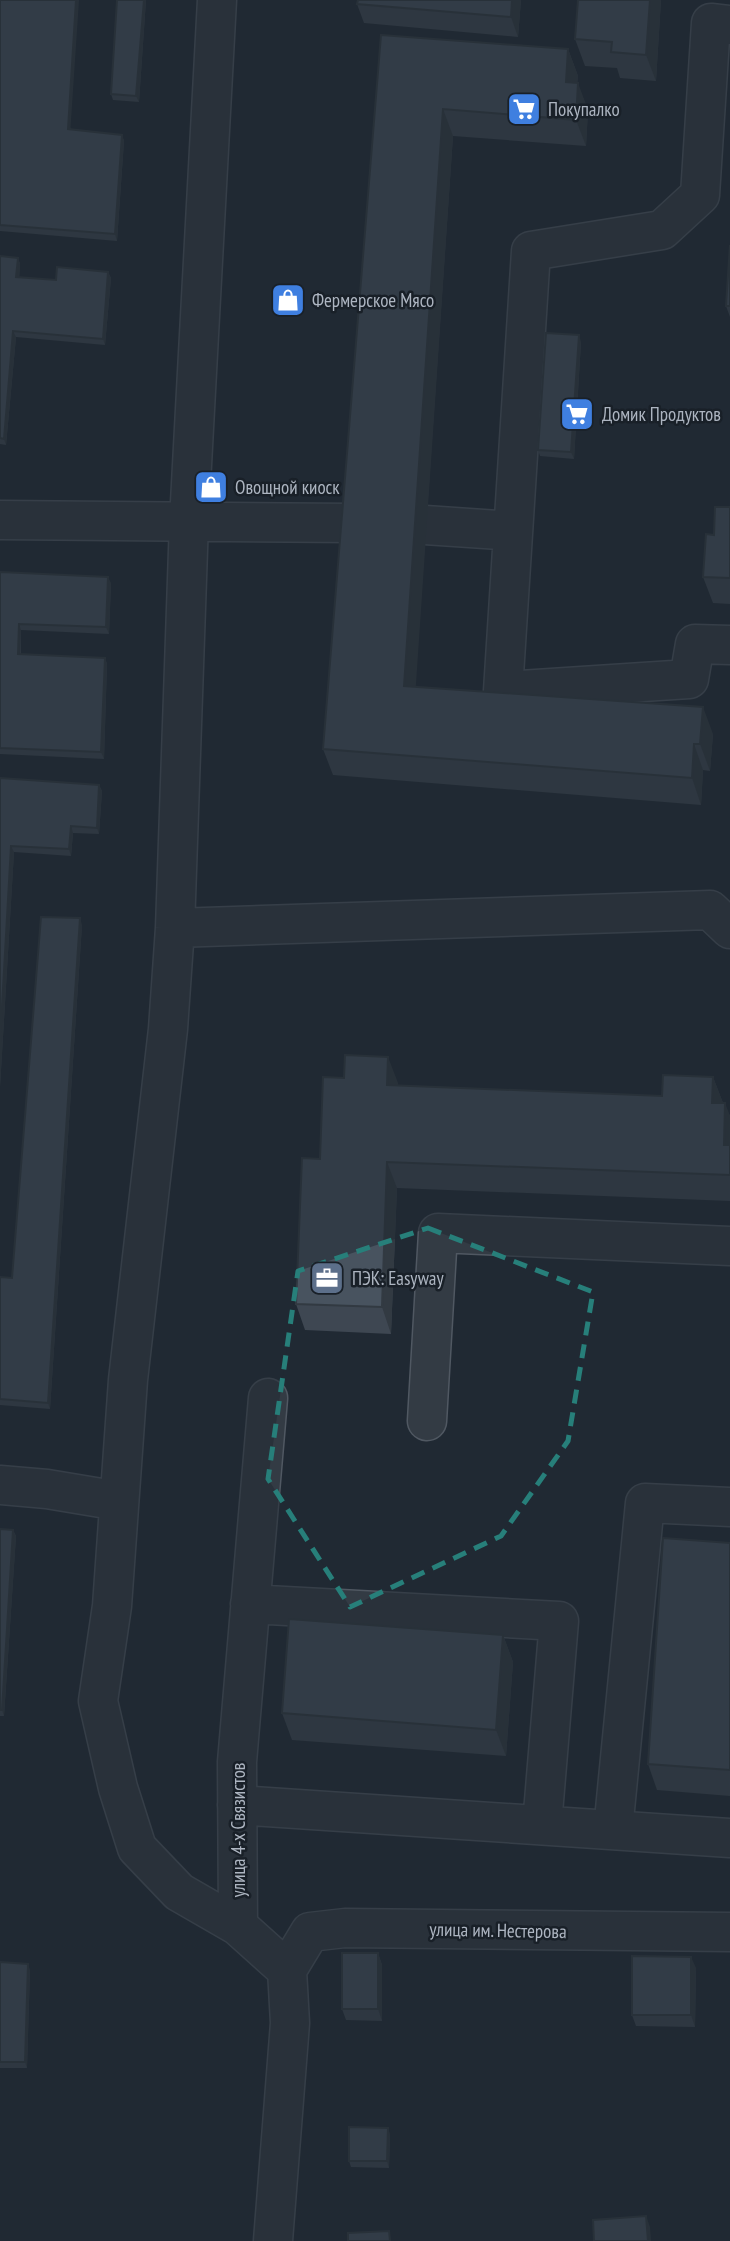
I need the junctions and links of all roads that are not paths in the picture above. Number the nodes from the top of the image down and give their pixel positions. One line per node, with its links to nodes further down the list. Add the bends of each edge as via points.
1 (217, 0): 4 (street)
2 (730, 25): 7 (street, via 711,23 700,195 662,230 531,251)
3 (0, 520): 4 (street)
4 (189, 521): 5 (street); 9 (street)
5 (354, 523)
6 (425, 525): 7 (street)
7 (513, 531): 8 (street, via 503,691 689,679 695,644)
8 (730, 645)
9 (175, 928): 10 (street, via 710,910); 15 (street)
10 (730, 929)
11 (730, 1246): 13 (street, via 438,1233)
12 (268, 1398): 17 (street, улица 4-х Связистов)
13 (427, 1421)
14 (0, 1485): 15 (street)
15 (119, 1501): 22 (street, via 98,1701 117,1788 138,1848 179,1892)
16 (730, 1507): 20 (street, via 645,1503)
17 (250, 1604): 18 (street, улица 4-х Связистов); 19 (street, via 559,1621)
18 (237, 1805): 19 (street); 22 (street, улица 4-х Связистов)
19 (542, 1825): 20 (street)
20 (613, 1830): 21 (street)
21 (730, 1838)
22 (238, 1926): 24 (street, улица 4-х Связистов)
23 (730, 1932): 24 (street, улица им. Нестерова, via 345,1928 310,1932)
24 (287, 1969): 25 (street, via 290,2023)
25 (274, 2241)

